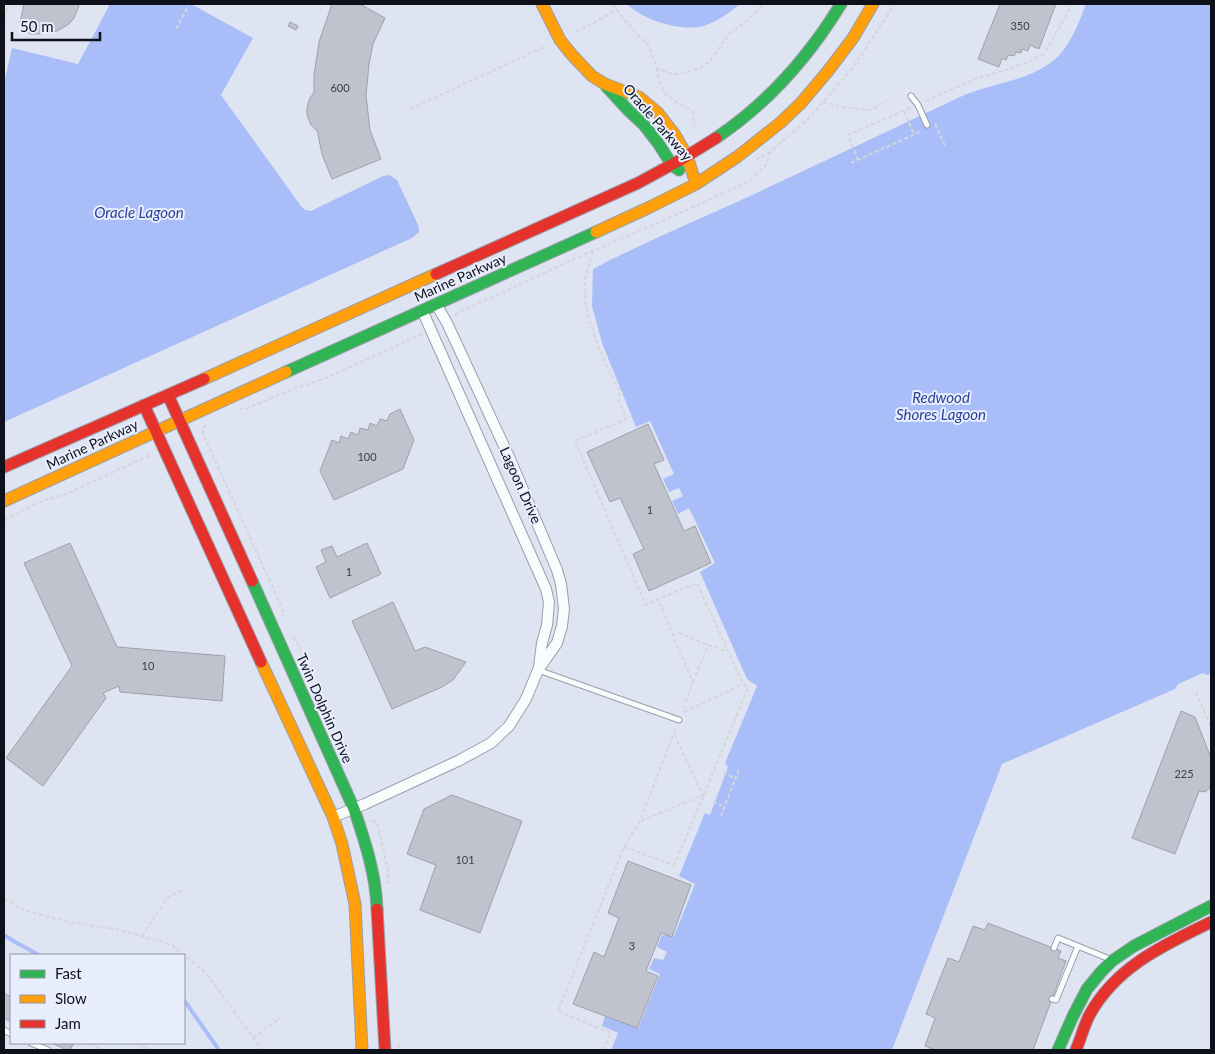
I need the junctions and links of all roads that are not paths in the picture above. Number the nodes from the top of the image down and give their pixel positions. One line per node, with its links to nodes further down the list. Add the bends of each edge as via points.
1 (542, 4): 4 (main road, Oracle Parkway, via 560,40 592,76)
2 (841, 4): 7 (main road, Marine Parkway, via 807,54 781,84 752,112)
3 (873, 4): 9 (main road, Marine Parkway, via 848,44 801,103 737,157)
4 (605, 84): 7 (main road, Oracle Parkway, via 639,97 658,113); 8 (main road, Oracle Parkway, via 644,125)
5 (911, 96): 6 (lane)
6 (927, 125)
7 (687, 156): 8 (main road, Marine Parkway); 9 (main road, Oracle Parkway)
8 (672, 165): 9 (main road, Oracle Parkway); 12 (main road, Marine Parkway)
9 (696, 184): 10 (main road, Marine Parkway)
10 (436, 304): 11 (main road, Marine Parkway); 18 (street, Lagoon Drive, via 510,458 561,584 564,609 557,643)
11 (422, 310): 14 (main road, Marine Parkway); 18 (street, Lagoon Drive, via 546,588 549,602 547,625)
12 (168, 395): 13 (main road, Marine Parkway); 14 (main road, Twin Dolphin Drive)
13 (144, 405): 15 (main road); 16 (main road, Marine Parkway)
14 (180, 420): 15 (main road, Marine Parkway); 20 (main road, Twin Dolphin Drive)
15 (156, 431): 17 (main road, Marine Parkway); 21 (main road)
16 (4, 467)
17 (4, 501)
18 (538, 670): 19 (lane); 20 (street, Lagoon Drive, via 526,699 509,726 491,743)
19 (679, 720)
20 (354, 809): 21 (street, Lagoon Drive); 31 (main road, Twin Dolphin Drive, via 364,838 377,902)
21 (333, 817): 30 (main road, via 355,904)
22 (1211, 906): 26 (main road)
23 (1211, 922): 33 (main road, via 1148,954 1118,976 1093,1008)
24 (1078, 946): 25 (lane, via 1058,938); 26 (lane); 27 (lane, via 1056,1000)
25 (1054, 948)
26 (1112, 961): 32 (main road, via 1087,989)
27 (1052, 999)
28 (33, 1044): 29 (lane)
29 (48, 1050)
30 (362, 1050)
31 (385, 1050)
32 (1058, 1050)
33 (1076, 1050)

